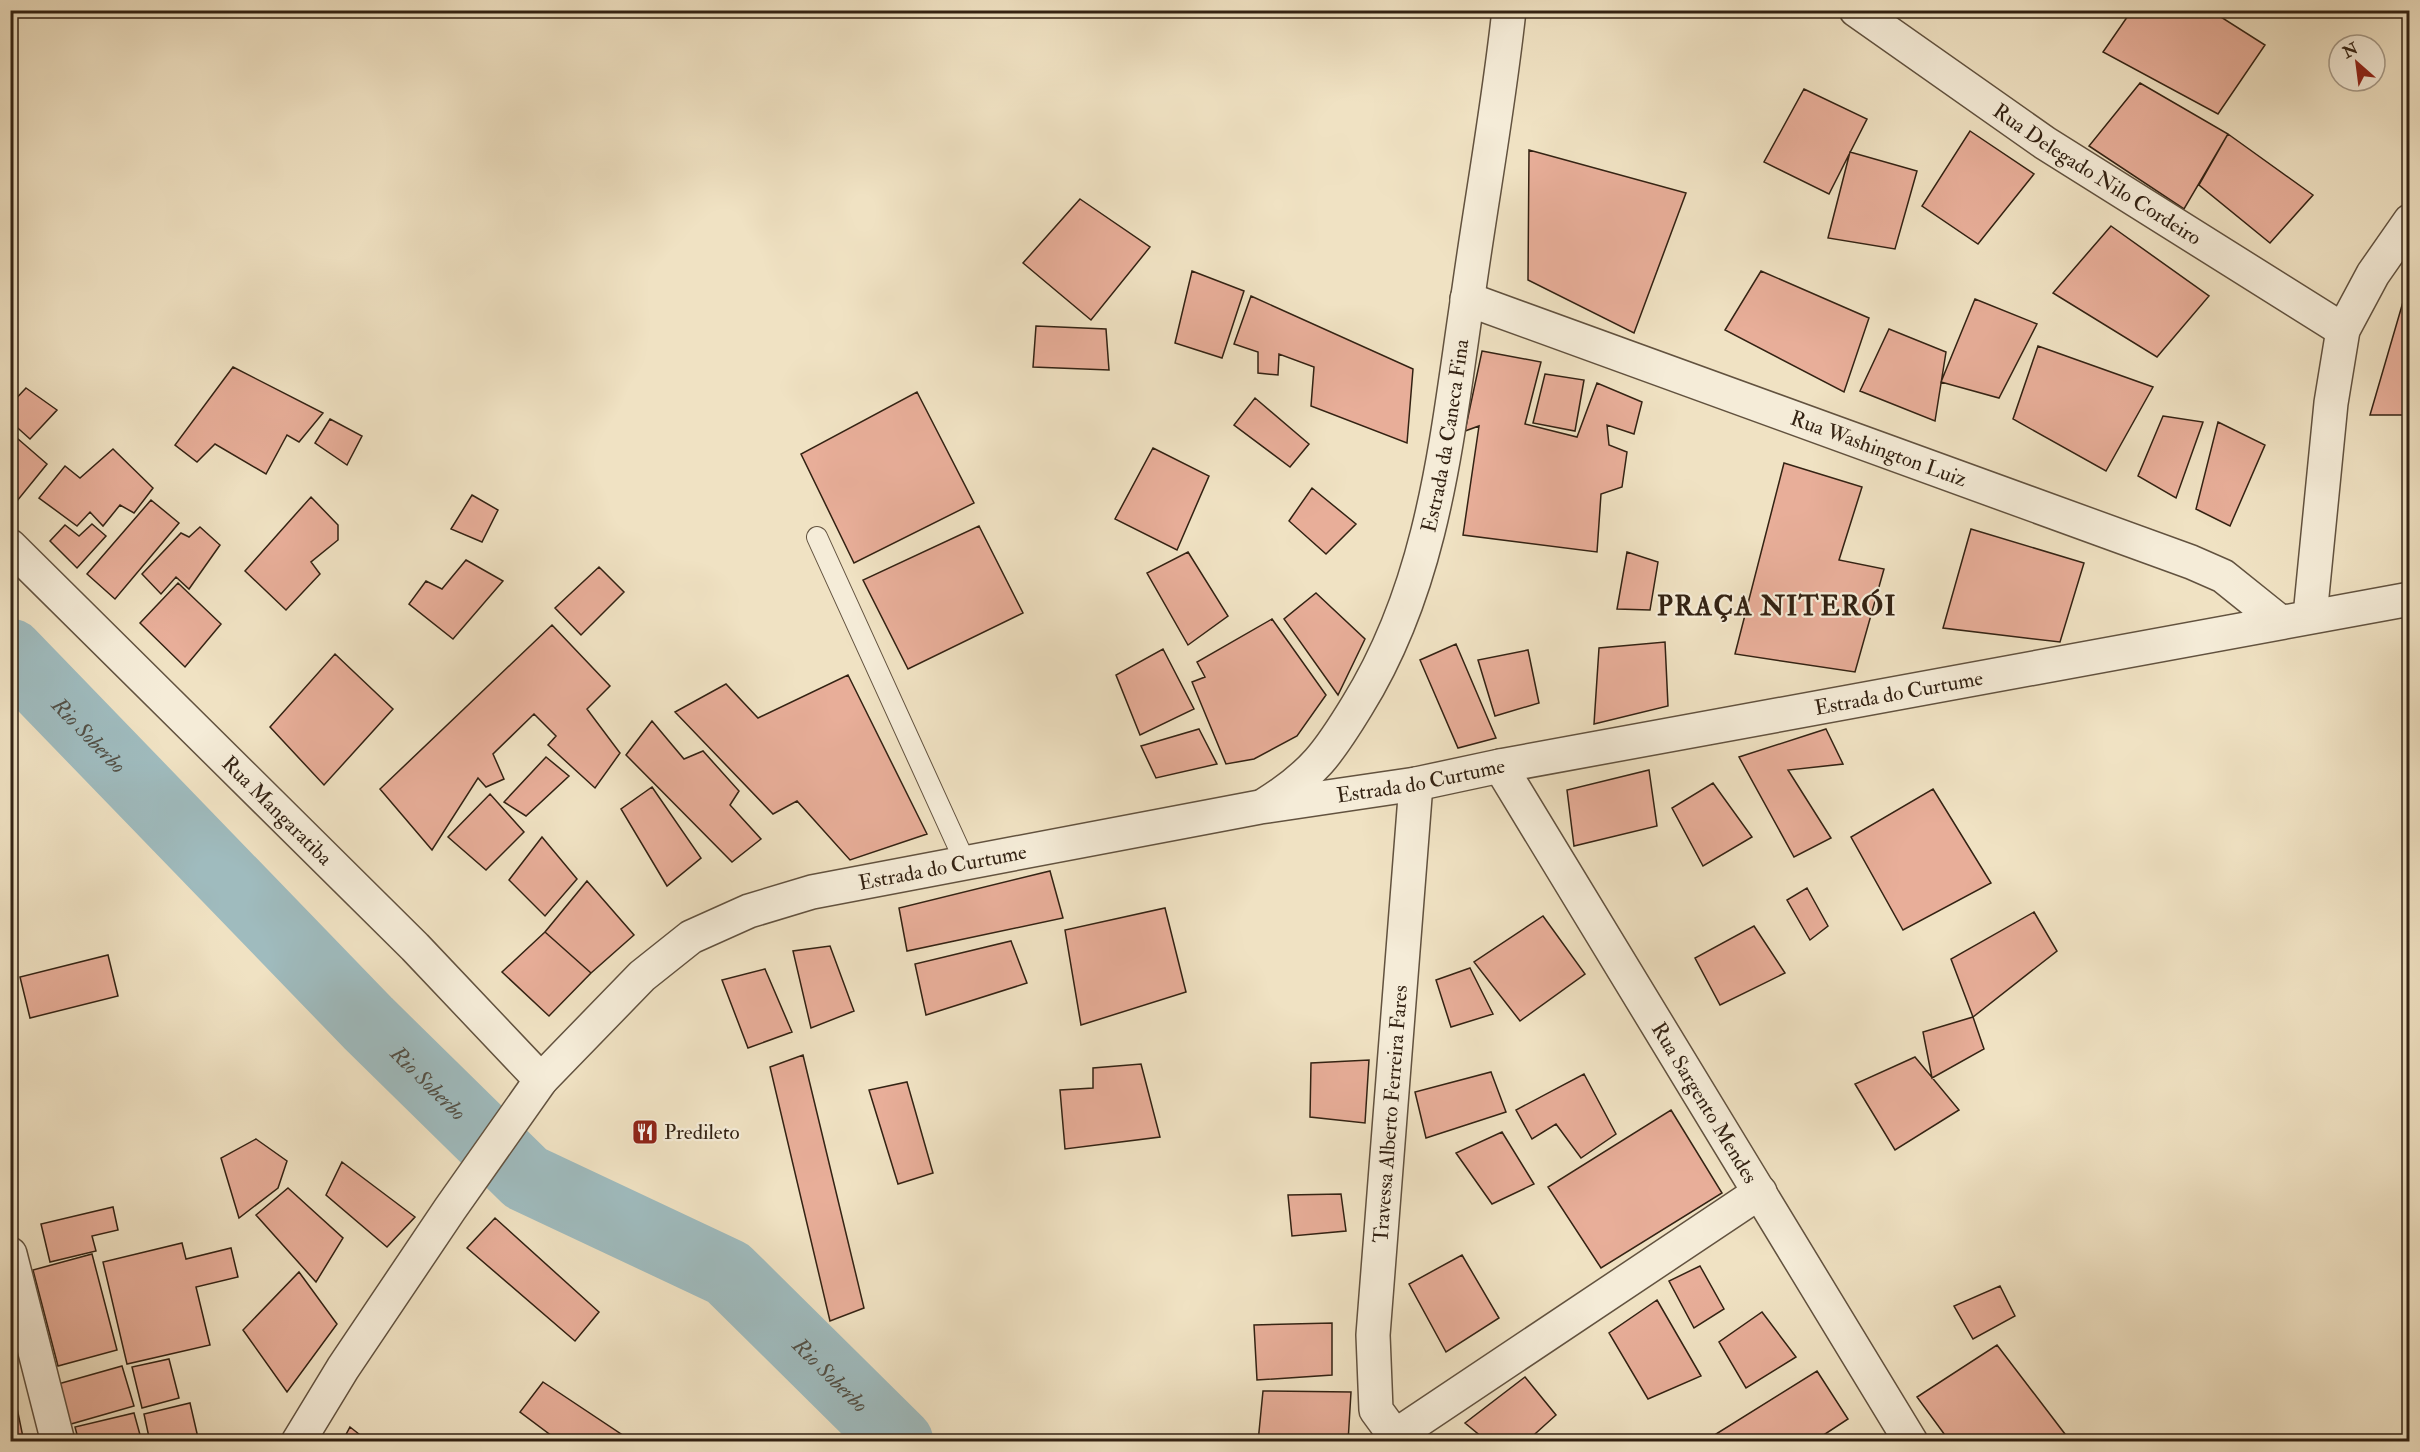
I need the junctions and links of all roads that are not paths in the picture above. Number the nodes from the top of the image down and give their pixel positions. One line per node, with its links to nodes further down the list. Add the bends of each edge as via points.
1 (1509, 10): 4 (street, Estrada da Caneca Fina)
2 (1856, 10): 5 (street, Rua Delegado Nilo Cordeiro, via 2045,142)
3 (2409, 221): 5 (street, via 2373,274)
4 (1467, 299): 9 (street, Rua Washington Luiz, via 2191,562 2223,576); 10 (street, Estrada da Caneca Fina, via 1448,440 1429,534 1412,591 1378,672)
5 (2343, 330): 9 (street)
6 (817, 537): 15 (lane)
7 (10, 546): 16 (street, Rua Mangaratiba, via 415,947)
8 (2409, 599): 9 (street, Estrada do Curtume)
9 (2295, 619): 11 (street, Estrada do Curtume)
10 (1323, 760): 13 (street, via 1333,787); 14 (street, Estrada da Caneca Fina, via 1287,791)
11 (1500, 766): 12 (street, Estrada do Curtume); 17 (street, Rua Sargento Mendes)
12 (1416, 784): 13 (street, Estrada do Curtume); 19 (street, Travessa Alberto Ferreira Fares, via 1373,1335 1376,1410)
13 (1350, 796): 14 (street, Estrada do Curtume)
14 (1260, 807): 15 (street, Estrada do Curtume)
15 (966, 864): 16 (street, Estrada do Curtume, via 812,892 749,911 691,938 642,976)
16 (541, 1080): 21 (street, Estrada do Curtume, via 343,1368)
17 (1760, 1192): 19 (street); 22 (street, Rua Sargento Mendes)
18 (10, 1254): 20 (street)
19 (1399, 1438)
20 (58, 1442)
21 (298, 1442)
22 (1911, 1442)

